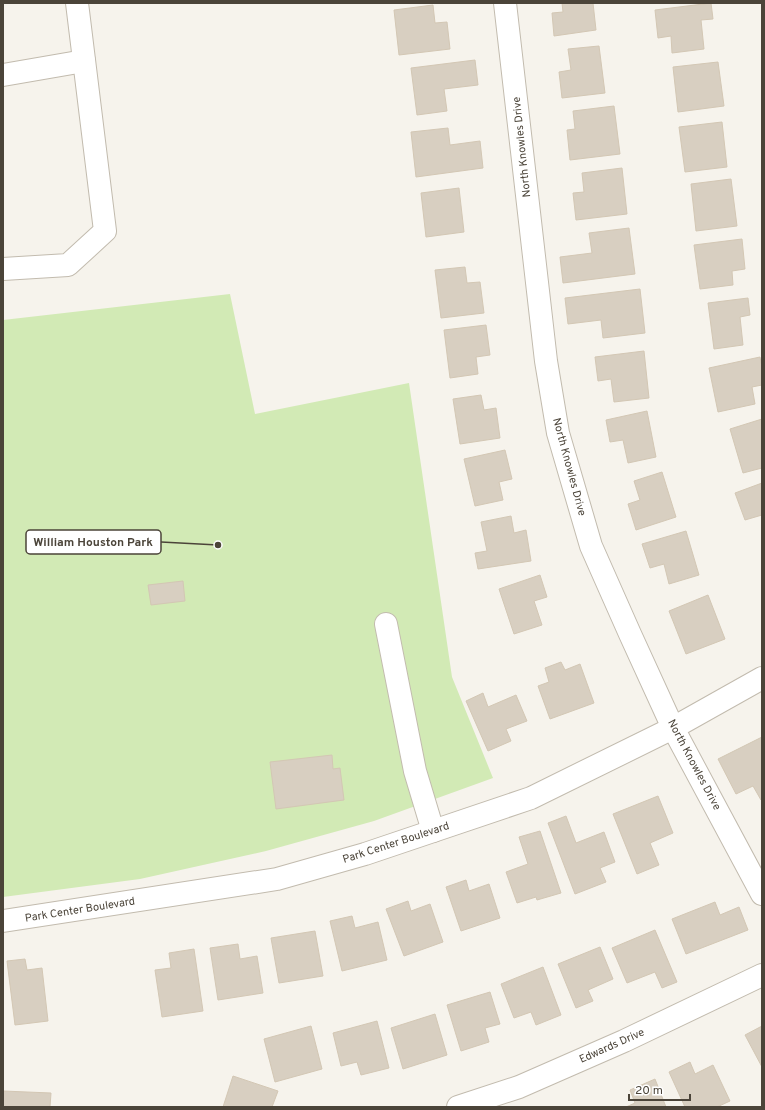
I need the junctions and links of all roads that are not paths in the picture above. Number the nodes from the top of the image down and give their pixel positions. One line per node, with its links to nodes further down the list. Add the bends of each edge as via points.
1 (77, 3): 3 (street)
2 (505, 3): 8 (street, North Knowles Drive, via 546,361 558,433 591,546)
3 (84, 61): 4 (street); 5 (street, via 105,231 68,265)
4 (3, 75)
5 (3, 269)
6 (386, 624): 9 (street, via 415,771)
7 (762, 678): 8 (street, Park Center Boulevard)
8 (673, 728): 9 (street, Park Center Boulevard, via 531,798); 10 (street, North Knowles Drive)
9 (433, 831): 11 (street, Park Center Boulevard, via 277,880)
10 (762, 894)
11 (3, 921)
12 (762, 975): 13 (street, Edwards Drive, via 624,1041 519,1087)
13 (458, 1107)

